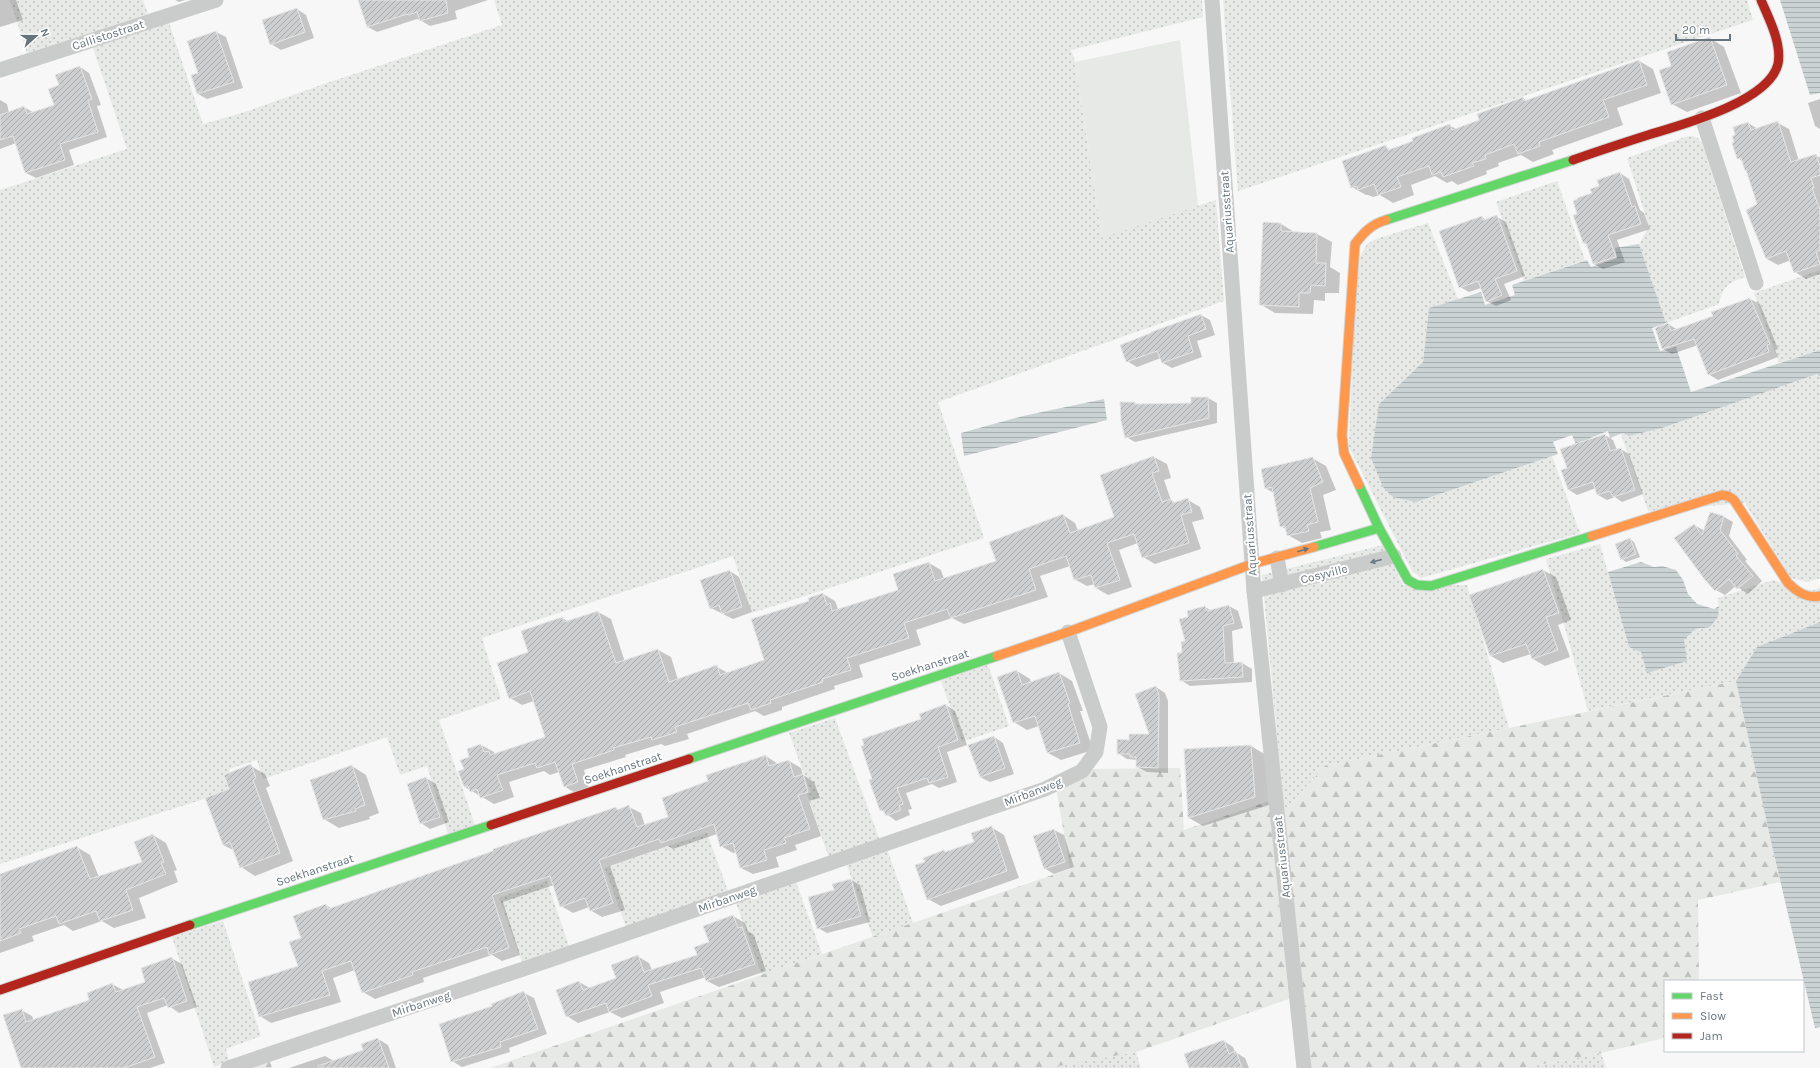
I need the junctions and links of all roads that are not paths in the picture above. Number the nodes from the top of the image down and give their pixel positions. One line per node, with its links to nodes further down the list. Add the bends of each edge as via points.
1 (216, 0): 4 (street, Callistostraat)
2 (1212, 0): 10 (street, Aquariusstraat)
3 (1761, 0): 5 (street, via 1779,52 1776,68 1765,84 1735,105)
4 (0, 70)
5 (1702, 118): 6 (street); 7 (street, via 1379,222 1366,231 1355,244 1342,446)
6 (1756, 283)
7 (1379, 528): 8 (street); 9 (street, one-way to 7)
8 (1394, 556): 11 (street, Cosyville, one-way to 11); 13 (street, via 1408,580 1417,585 1431,586 1722,495 1734,500 1792,587 1808,596)
9 (1277, 558): 10 (street); 11 (street)
10 (1252, 564): 12 (street, Aquariusstraat); 14 (street, Soekhanstraat)
11 (1282, 585): 12 (street, Cosyville)
12 (1254, 591): 17 (street, Aquariusstraat)
13 (1820, 596)
14 (1068, 632): 15 (street, Soekhanstraat, via 77,962); 16 (street, Mirbanweg, via 1100,727 1096,752 1082,771 1045,789 953,821 547,962)
15 (0, 990)
16 (228, 1068)
17 (1304, 1068)

